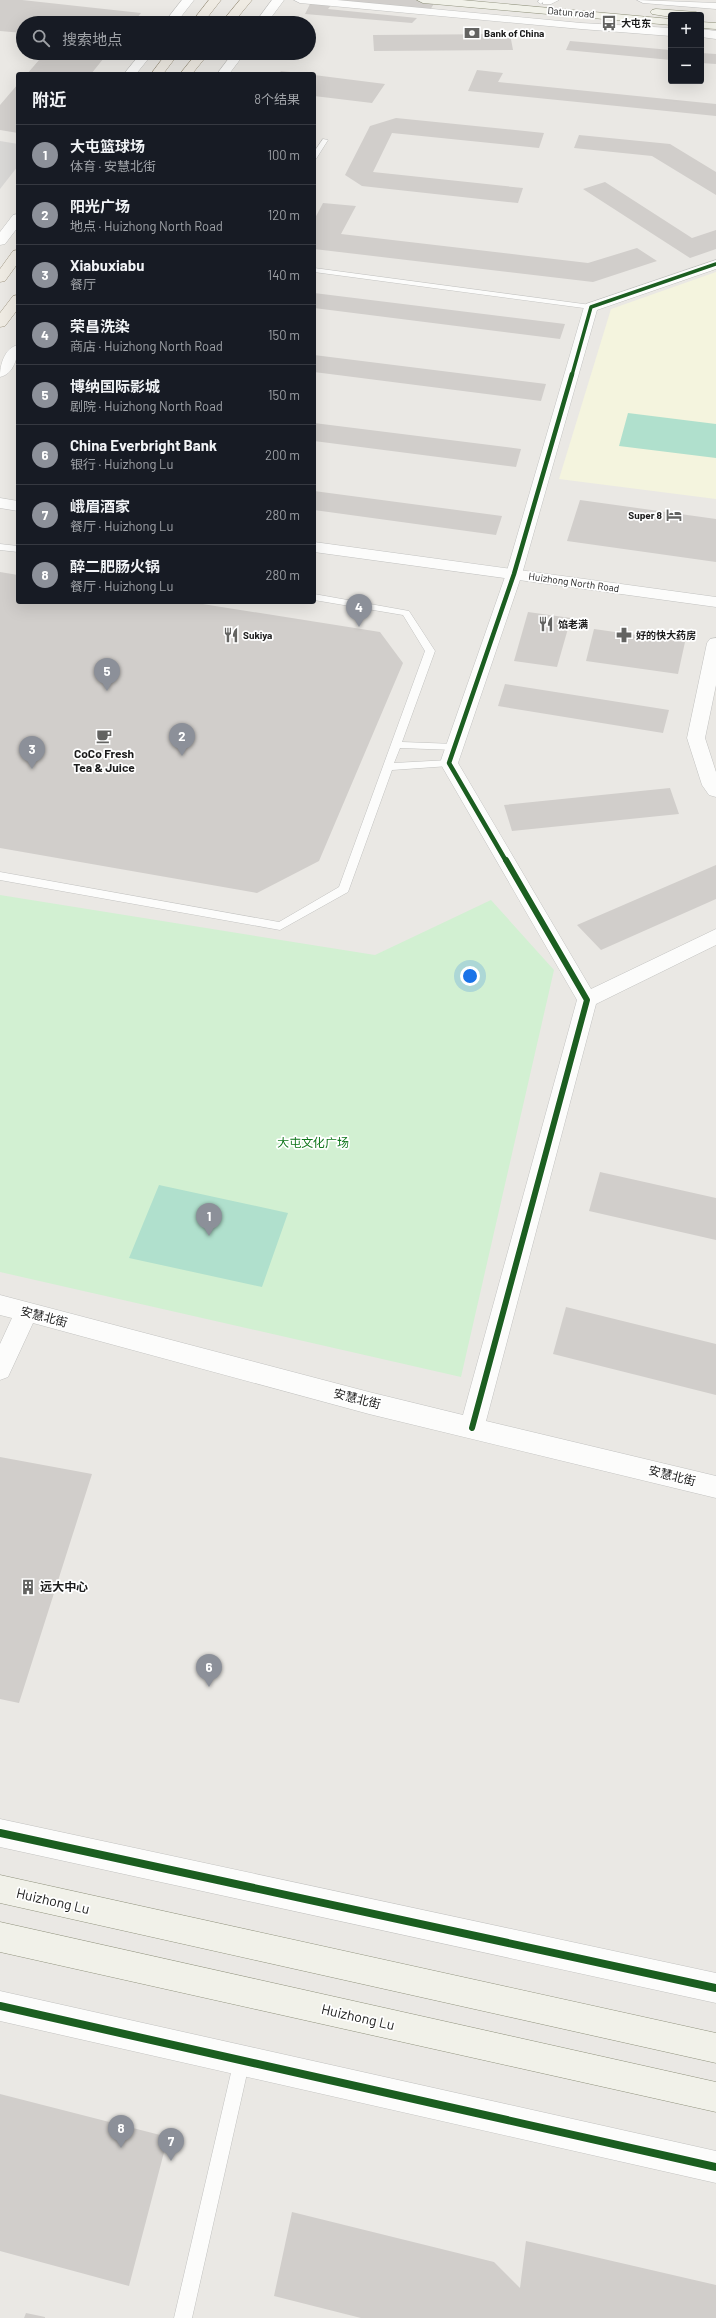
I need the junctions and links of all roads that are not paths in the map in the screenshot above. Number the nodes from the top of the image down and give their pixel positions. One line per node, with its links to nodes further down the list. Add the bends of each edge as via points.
1 (188, 0): 13 (street)
2 (215, 0): 14 (main road)
3 (246, 0): 15 (main road)
4 (278, 0): 16 (street)
5 (300, 0): 21 (street)
6 (423, 0): 18 (main road, Datun road)
7 (529, 0): 9 (main road, Datun road)
8 (643, 0): 10 (street)
9 (546, 1): 11 (main road, Datun road)
10 (716, 6)
11 (668, 12)
12 (704, 15): 17 (main road)
13 (175, 16)
14 (202, 16)
15 (233, 16)
16 (266, 16)
17 (716, 17)
18 (668, 22)
19 (704, 25): 20 (main road)
20 (716, 26)
21 (668, 32)
22 (704, 33): 23 (street)
23 (716, 34)
24 (141, 60): 28 (street)
25 (168, 60): 29 (main road)
26 (197, 60): 30 (main road)
27 (233, 60): 31 (street)
28 (132, 72)
29 (159, 72)
30 (188, 72)
31 (224, 72)
32 (325, 140): 33 (lane)
33 (316, 155)
34 (16, 220): 35 (street)
35 (0, 240)
36 (16, 257): 39 (main road)
37 (716, 264): 41 (street)
38 (316, 270): 41 (lane)
39 (0, 278)
40 (16, 302): 42 (main road)
41 (591, 307): 50 (street)
42 (0, 323)
43 (16, 352): 44 (street)
44 (0, 373)
45 (0, 504): 46 (street)
46 (16, 506)
47 (0, 547): 49 (lane)
48 (316, 547): 50 (street, Huizhong North Road)
49 (16, 549)
50 (514, 574): 52 (street, Huizhong North Road); 55 (street)
51 (316, 597): 54 (lane, via 406,613 430,651)
52 (716, 602)
53 (716, 643): 57 (street, via 696,738 711,785)
54 (396, 745): 55 (lane); 56 (lane)
55 (452, 755): 56 (lane); 60 (street)
56 (388, 767): 58 (lane, via 344,889 280,926)
57 (716, 791)
58 (0, 876)
59 (716, 936): 60 (street)
60 (587, 1000): 64 (street)
61 (0, 1305): 62 (street, 安慧北街)
62 (26, 1312): 63 (street); 64 (street, 安慧北街)
63 (0, 1370)
64 (472, 1428): 65 (street, 安慧北街)
65 (716, 1487)
66 (0, 1833): 69 (street)
67 (0, 1889): 71 (main road, Huizhong Lu)
68 (0, 1937): 73 (main road, Huizhong Lu)
69 (716, 1988)
70 (0, 2006): 72 (street)
71 (716, 2048)
72 (242, 2060): 74 (street); 75 (lane)
73 (716, 2097)
74 (716, 2167)
75 (183, 2318)

